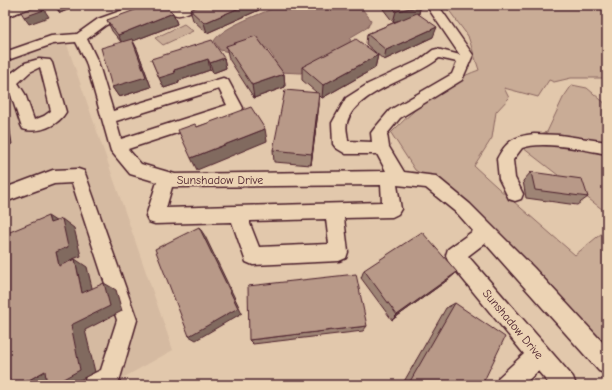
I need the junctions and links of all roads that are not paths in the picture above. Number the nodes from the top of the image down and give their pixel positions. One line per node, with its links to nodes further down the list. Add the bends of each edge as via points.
1 (30, 5): 6 (street)
2 (148, 5): 7 (street, via 102,22)
3 (169, 5): 4 (street, via 177,12)
4 (196, 5)
5 (432, 5): 9 (street, via 467,55)
6 (5, 14)
7 (80, 38): 8 (street, via 51,40); 10 (street, Sunshadow Drive, via 92,62)
8 (5, 57)
9 (465, 60): 12 (street, via 457,77 395,114 379,133); 12 (street, via 437,53 425,64 373,87 351,102 339,123 341,144 346,148)
10 (108, 118): 11 (street, Sunshadow Drive); 11 (street, via 223,83 236,108)
11 (116, 147): 14 (street, Sunshadow Drive, via 136,169)
12 (381, 148): 15 (street)
13 (607, 148): 16 (street, via 556,141 528,140 516,144 506,159 508,179)
14 (166, 178): 15 (street, Sunshadow Drive, via 175,181); 19 (street, via 155,216)
15 (394, 178): 18 (street, via 392,209); 20 (street, Sunshadow Drive, via 430,181 464,209)
16 (515, 194)
17 (5, 195): 23 (street, via 52,177 78,176 127,320 110,377)
18 (334, 210): 19 (street); 19 (street, via 339,252 253,256 242,230)
19 (242, 213)
20 (485, 232): 21 (street, Sunshadow Drive, via 455,255); 22 (street, Sunshadow Drive)
21 (539, 355): 24 (street); 25 (street, Sunshadow Drive)
22 (607, 363)
23 (94, 385)
24 (507, 385)
25 (566, 385)

